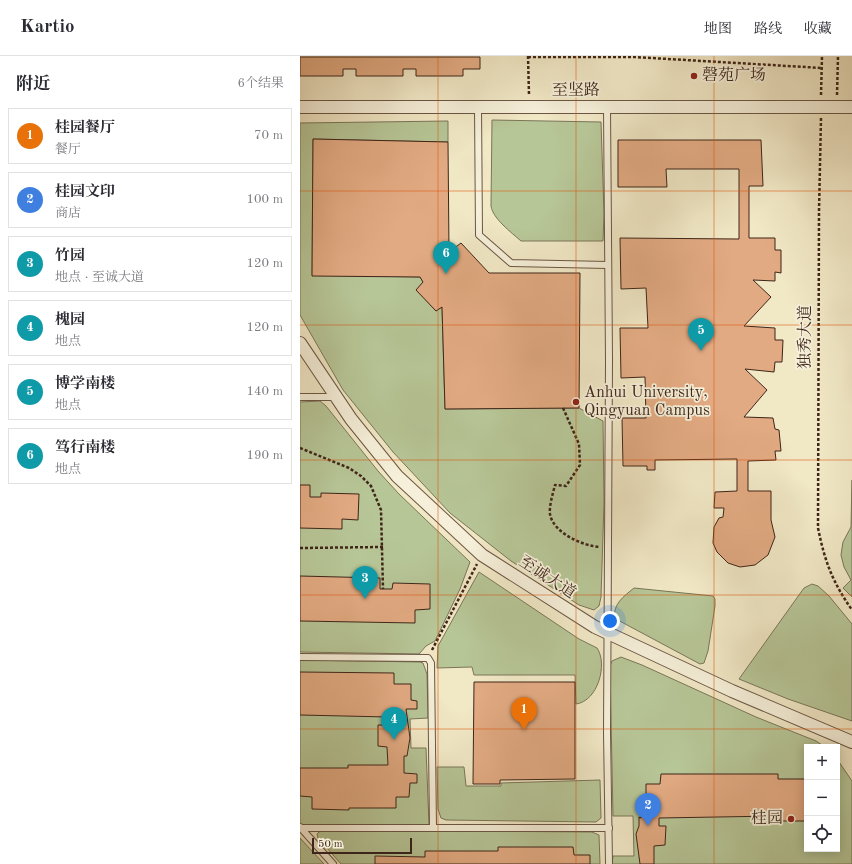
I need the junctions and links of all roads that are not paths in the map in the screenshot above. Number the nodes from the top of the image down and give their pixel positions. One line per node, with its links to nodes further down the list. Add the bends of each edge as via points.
1 (478, 106): 2 (street, 至坚路); 3 (street, 至坚路); 5 (lane, via 479,235 511,263)
2 (300, 107)
3 (607, 107): 4 (street, 至坚路); 5 (lane)
4 (852, 107)
5 (608, 265): 9 (lane)
6 (300, 344): 8 (street, 至诚大道)
7 (300, 397): 8 (lane)
8 (335, 397): 9 (street, 至诚大道, via 397,476 482,555)
9 (608, 633): 11 (street, 至诚大道, via 732,691); 14 (lane)
10 (300, 657): 13 (lane, via 428,658 431,663)
11 (852, 742)
12 (301, 827): 13 (lane); 15 (lane)
13 (433, 828): 14 (lane)
14 (609, 828): 16 (lane)
15 (333, 864)
16 (609, 864)

